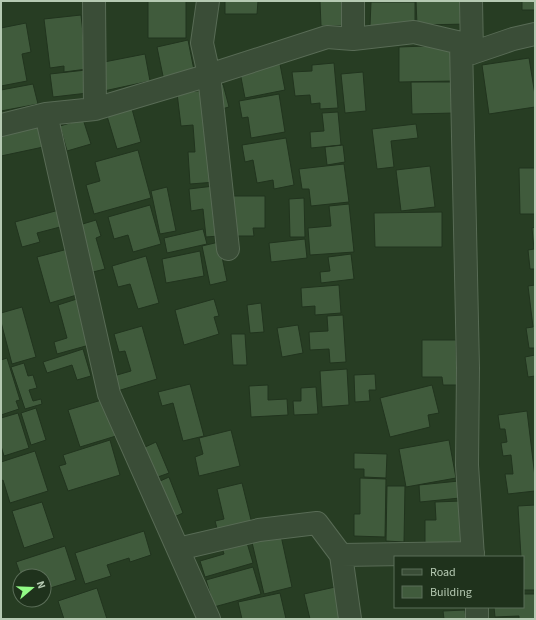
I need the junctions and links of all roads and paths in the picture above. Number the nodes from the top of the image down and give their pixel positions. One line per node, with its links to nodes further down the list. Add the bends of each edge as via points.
1 (94, 1): 9 (street)
2 (208, 1): 8 (street, via 202,43)
3 (353, 1): 6 (street)
4 (471, 1): 7 (street)
5 (535, 34): 7 (street)
6 (353, 39): 7 (street, via 414,32); 8 (street, via 327,36)
7 (466, 48): 15 (street, via 467,465)
8 (209, 75): 9 (street); 12 (street)
9 (95, 109): 10 (street)
10 (46, 114): 11 (street); 13 (street, via 109,394)
11 (1, 125)
12 (228, 249)
13 (178, 549): 14 (street, via 259,530 317,522); 17 (street)
14 (341, 555): 15 (street); 18 (street)
15 (473, 555)
16 (477, 608): 19 (street)
17 (209, 619)
18 (350, 619)
19 (478, 619)

